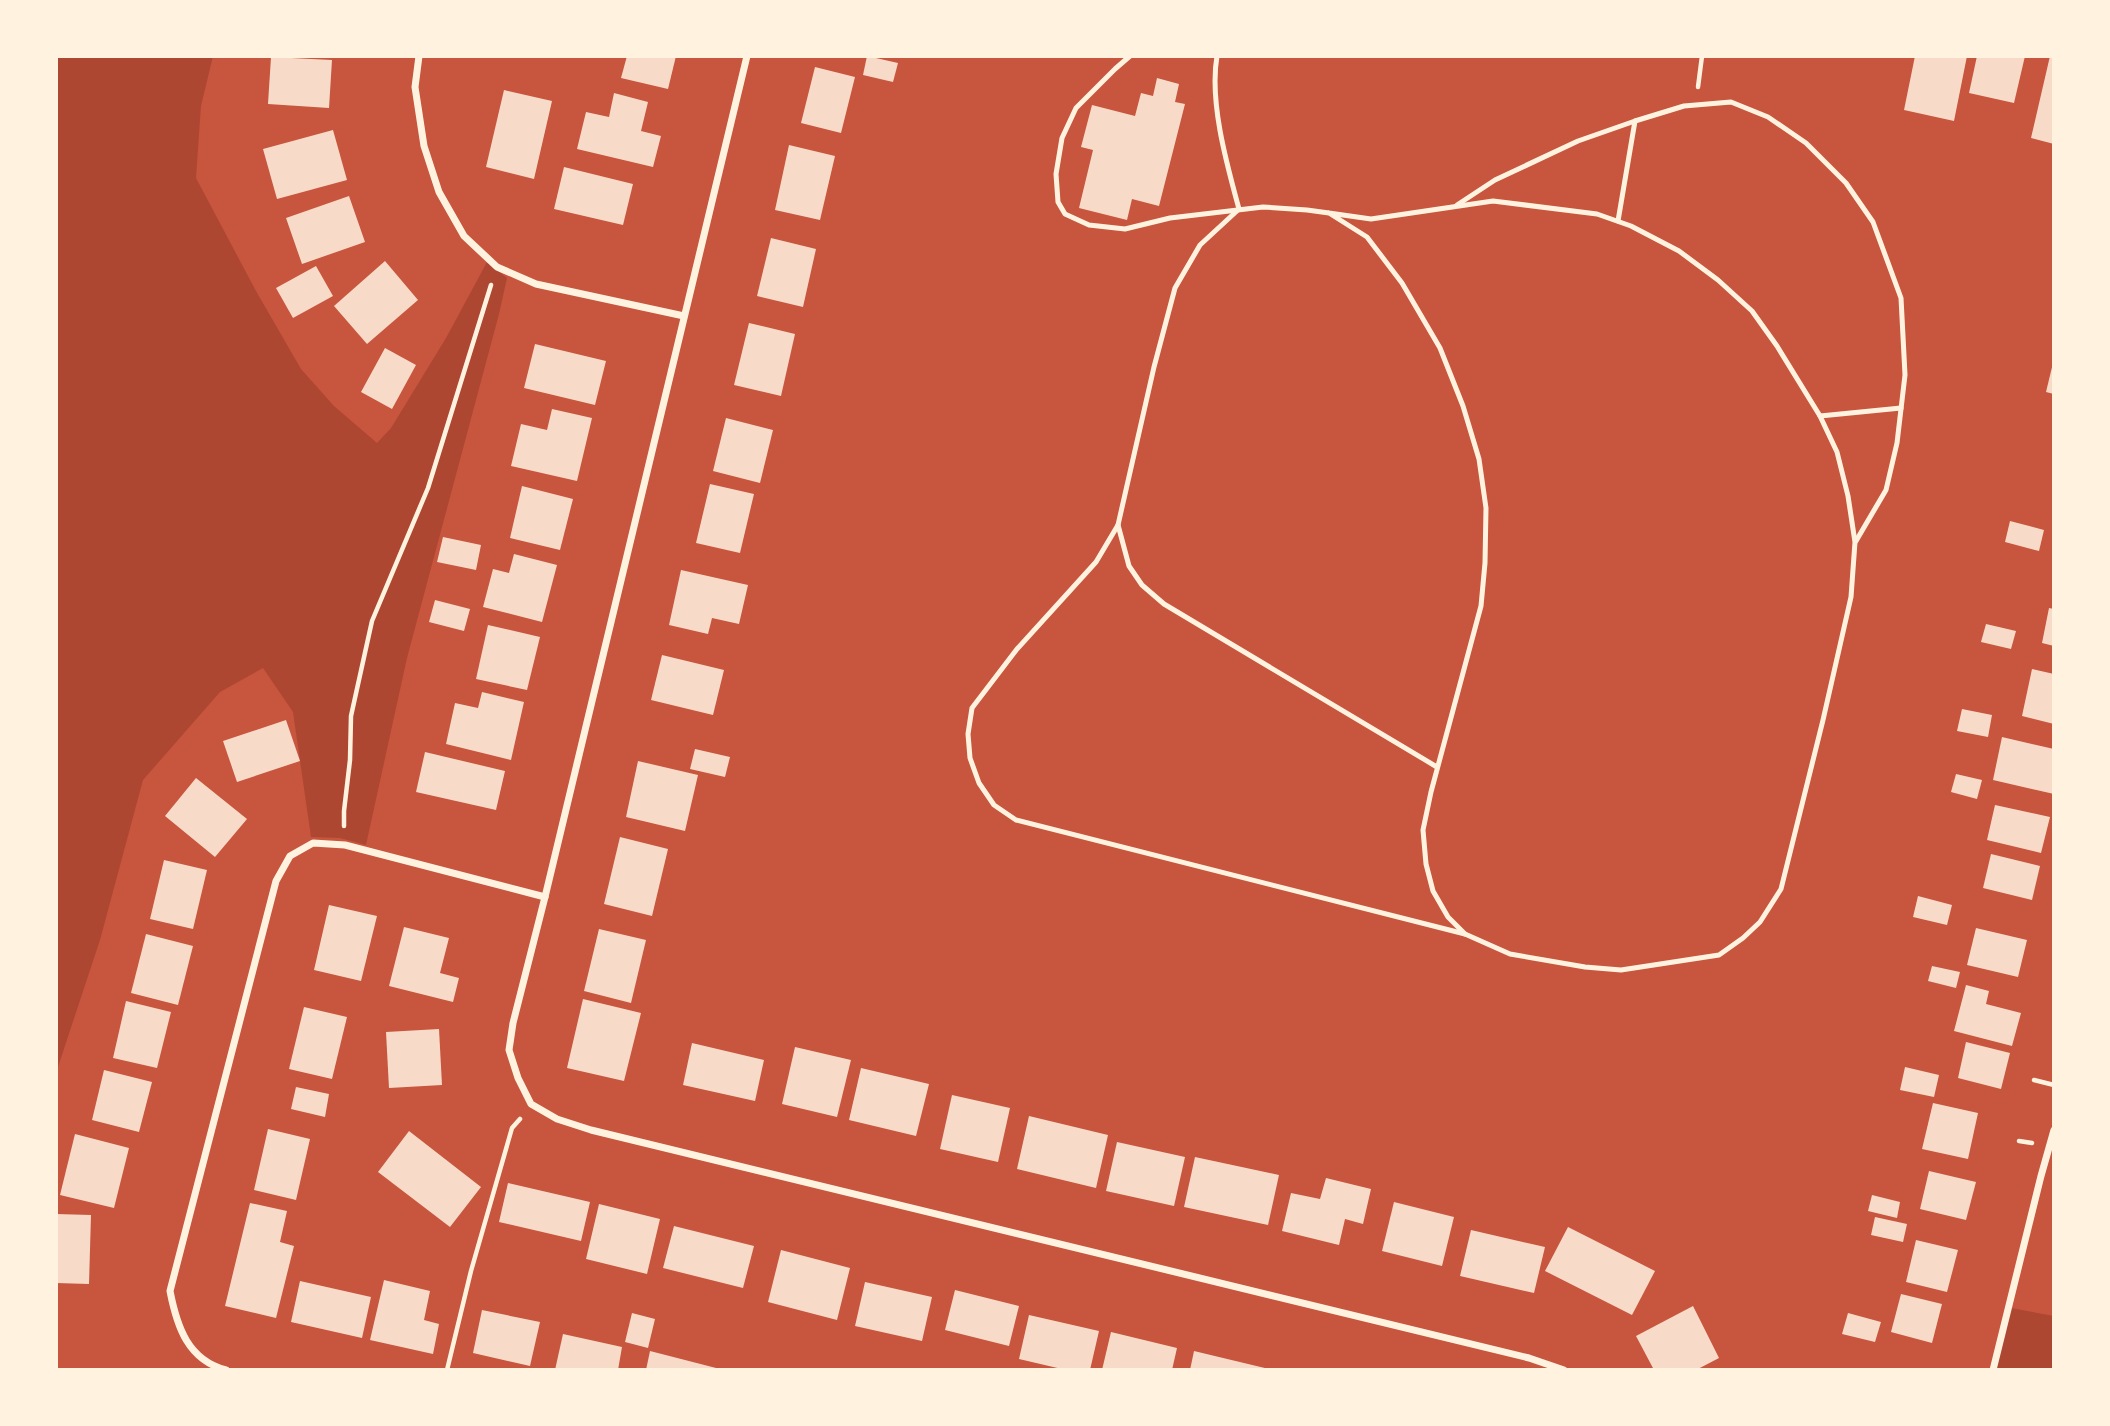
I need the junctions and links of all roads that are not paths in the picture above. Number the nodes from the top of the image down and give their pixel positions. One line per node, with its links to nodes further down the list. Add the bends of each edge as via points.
1 (419, 56): 10 (street, via 415,87 424,146 439,192 464,236 497,267 536,284)
2 (747, 56): 10 (street)
3 (1130, 56): 7 (lane, via 1076,108 1062,138 1056,174 1058,202 1065,214 1089,225 1125,229)
4 (1217, 56): 7 (lane, via 1217,105)
5 (1635, 121): 6 (lane, via 1578,141 1495,180); 9 (lane); 11 (lane, via 1684,106 1731,103 1768,117 1806,143 1846,183 1873,222 1901,299 1905,375)
6 (1454, 206): 8 (lane, via 1371,219); 9 (lane, via 1493,201 1597,214)
7 (1238, 209): 8 (lane); 13 (lane, via 1200,245 1175,288)
8 (1329, 213): 15 (lane, via 1367,237 1402,283 1440,348 1479,459 1486,508 1481,606)
9 (1618, 221): 12 (lane, via 1679,251 1752,311)
10 (684, 316): 16 (street)
11 (1901, 408): 12 (lane); 14 (lane, via 1886,490)
12 (1820, 416): 14 (lane, via 1837,452)
13 (1118, 525): 15 (lane, via 1129,566 1164,604); 17 (lane, via 1096,562 1017,649 972,708 970,758 994,805 1016,820)
14 (1855, 542): 17 (lane, via 1851,597 1781,889 1760,922 1719,955 1621,970 1510,954)
15 (1437, 767): 17 (lane, via 1423,830 1426,864 1433,891)
16 (545, 897): 19 (street, via 345,845 313,843 290,856 275,881 170,1291 189,1346 212,1366); 20 (street, via 509,1050 531,1104 557,1119 1503,1351)
17 (1465, 934)
18 (2054, 1130): 21 (street)
19 (226, 1370)
20 (1564, 1370)
21 (1993, 1370)

